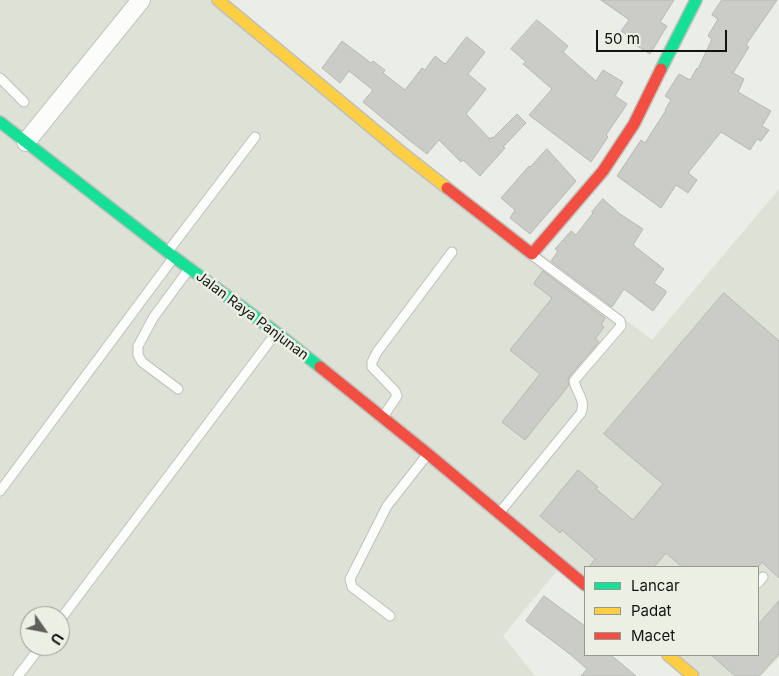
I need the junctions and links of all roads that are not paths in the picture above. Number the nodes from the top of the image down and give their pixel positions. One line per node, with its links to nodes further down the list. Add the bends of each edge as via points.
1 (142, 0): 8 (street)
2 (218, 0): 10 (main road, via 468,206)
3 (696, 0): 10 (main road, via 634,124 602,171)
4 (0, 78): 5 (lane)
5 (24, 102)
6 (0, 122): 8 (main road, Jalan Raya Panjunan)
7 (255, 137): 11 (lane)
8 (26, 142): 11 (main road, Jalan Raya Panjunan)
9 (452, 252): 15 (lane, via 372,362 372,367 396,396)
10 (532, 254): 18 (lane, via 619,320 621,326 574,381 583,402 580,413)
11 (171, 255): 12 (main road, Jalan Raya Panjunan); 17 (lane, via 167,267 152,288)
12 (190, 269): 13 (main road, Jalan Raya Panjunan); 14 (lane, via 153,318 138,346 142,362)
13 (276, 333): 15 (main road, Jalan Raya Panjunan); 20 (lane)
14 (178, 389)
15 (382, 417): 16 (main road, Jalan Raya Panjunan)
16 (428, 454): 18 (main road, Jalan Raya Panjunan); 21 (lane, via 387,506 350,579 352,587)
17 (0, 491)
18 (500, 514): 19 (main road, Jalan Raya Panjunan)
19 (584, 584)
20 (70, 607)
21 (390, 616)
22 (33, 656): 25 (lane)
23 (669, 656): 24 (main road)
24 (689, 671)
25 (18, 676)

